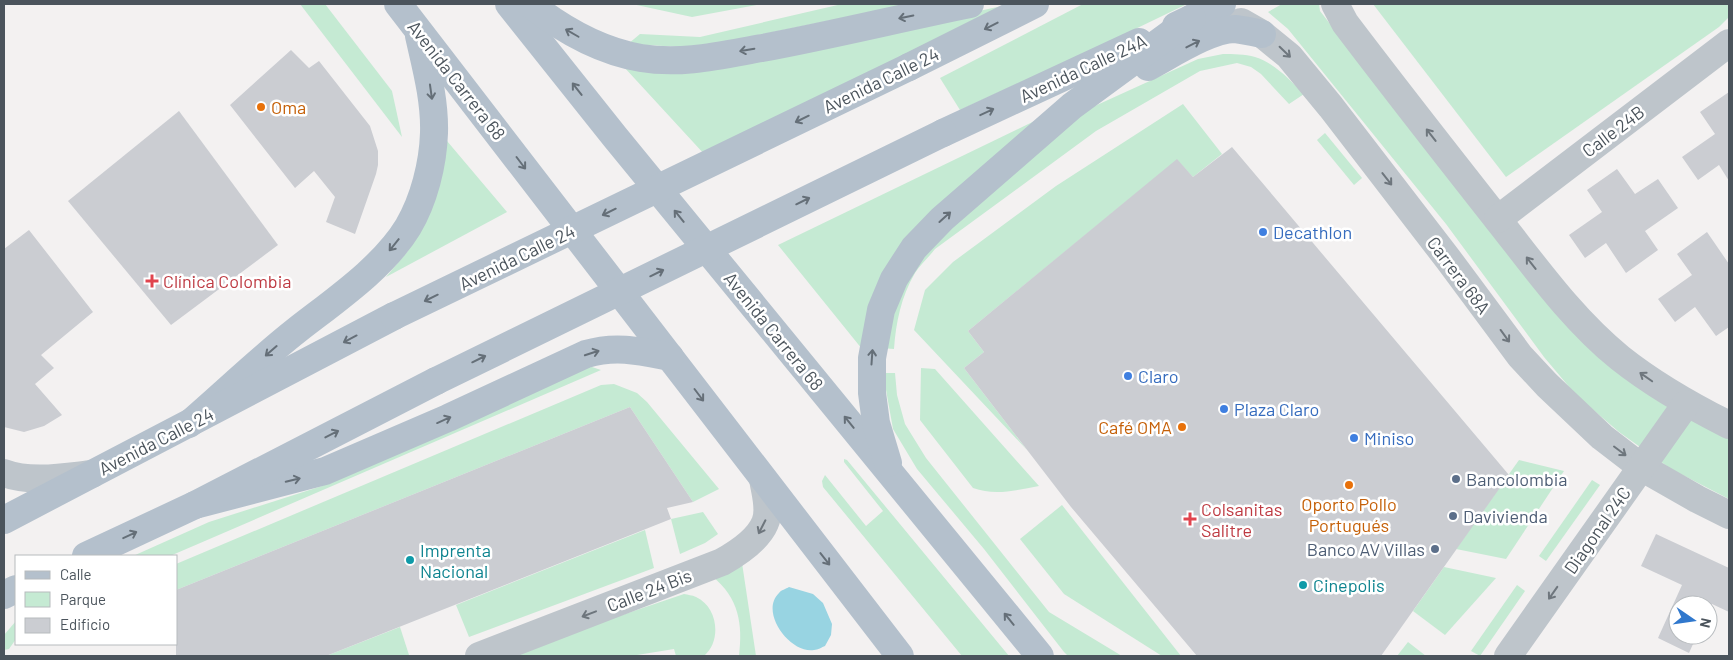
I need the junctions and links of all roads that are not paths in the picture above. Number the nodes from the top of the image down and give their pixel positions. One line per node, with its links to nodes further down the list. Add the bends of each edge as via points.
1 (398, 4): 8 (main road, Avenida Carrera 68)
2 (510, 4): 20 (main road, Avenida Carrera 68, one-way to 2, via 614,137)
3 (530, 4): 4 (main road, one-way to 3, via 792,42 680,60 643,58 598,46)
4 (970, 4)
5 (1035, 4): 15 (main road, Avenida Calle 24, one-way to 15, bridge, via 394,316)
6 (1335, 4): 12 (street, one-way to 6, via 1345,23)
7 (1210, 10): 9 (street, Carrera 68A); 11 (main road); 22 (main road, Avenida Calle 24A, one-way to 7, bridge, via 436,381 943,133)
8 (417, 27): 13 (main road, Avenida Carrera 68, one-way to 13); 15 (main road, one-way to 15, via 429,82 434,133 428,174 408,227 374,267)
9 (1262, 34): 11 (main road, one-way to 9, via 1224,30); 17 (street, Carrera 68A, one-way to 17, via 1289,56 1331,107 1520,356 1602,437)
10 (1729, 43): 12 (street, Calle 24B)
11 (1072, 106): 20 (main road, one-way to 11, via 876,423 872,358 881,310 894,279 914,248 942,219)
12 (1498, 219): 14 (street, one-way to 12, via 1619,357 1588,328 1558,296)
13 (670, 357): 21 (main road, Avenida Carrera 68, one-way to 21); 22 (main road, one-way to 13, via 325,471 586,354 619,349)
14 (1686, 404): 16 (street); 17 (street, Diagonal 24C)
15 (189, 424): 19 (main road, Avenida Calle 24)
16 (1729, 425)
17 (1641, 468): 23 (street, Carrera 68A); 29 (street, Diagonal 24C, one-way to 29)
18 (4, 473): 19 (street, via 28,478)
19 (92, 474): 24 (main road, Avenida Calle 24)
20 (891, 474): 28 (main road, Avenida Carrera 68, one-way to 20)
21 (763, 479): 26 (street, Calle 24 Bis, one-way to 26, via 766,521 758,535 736,554); 27 (main road, Avenida Carrera 68, one-way to 27)
22 (195, 505): 25 (main road, one-way to 22)
23 (1729, 516)
24 (4, 520)
25 (88, 555)
26 (479, 656)
27 (900, 656)
28 (1040, 656)
29 (1508, 656)

